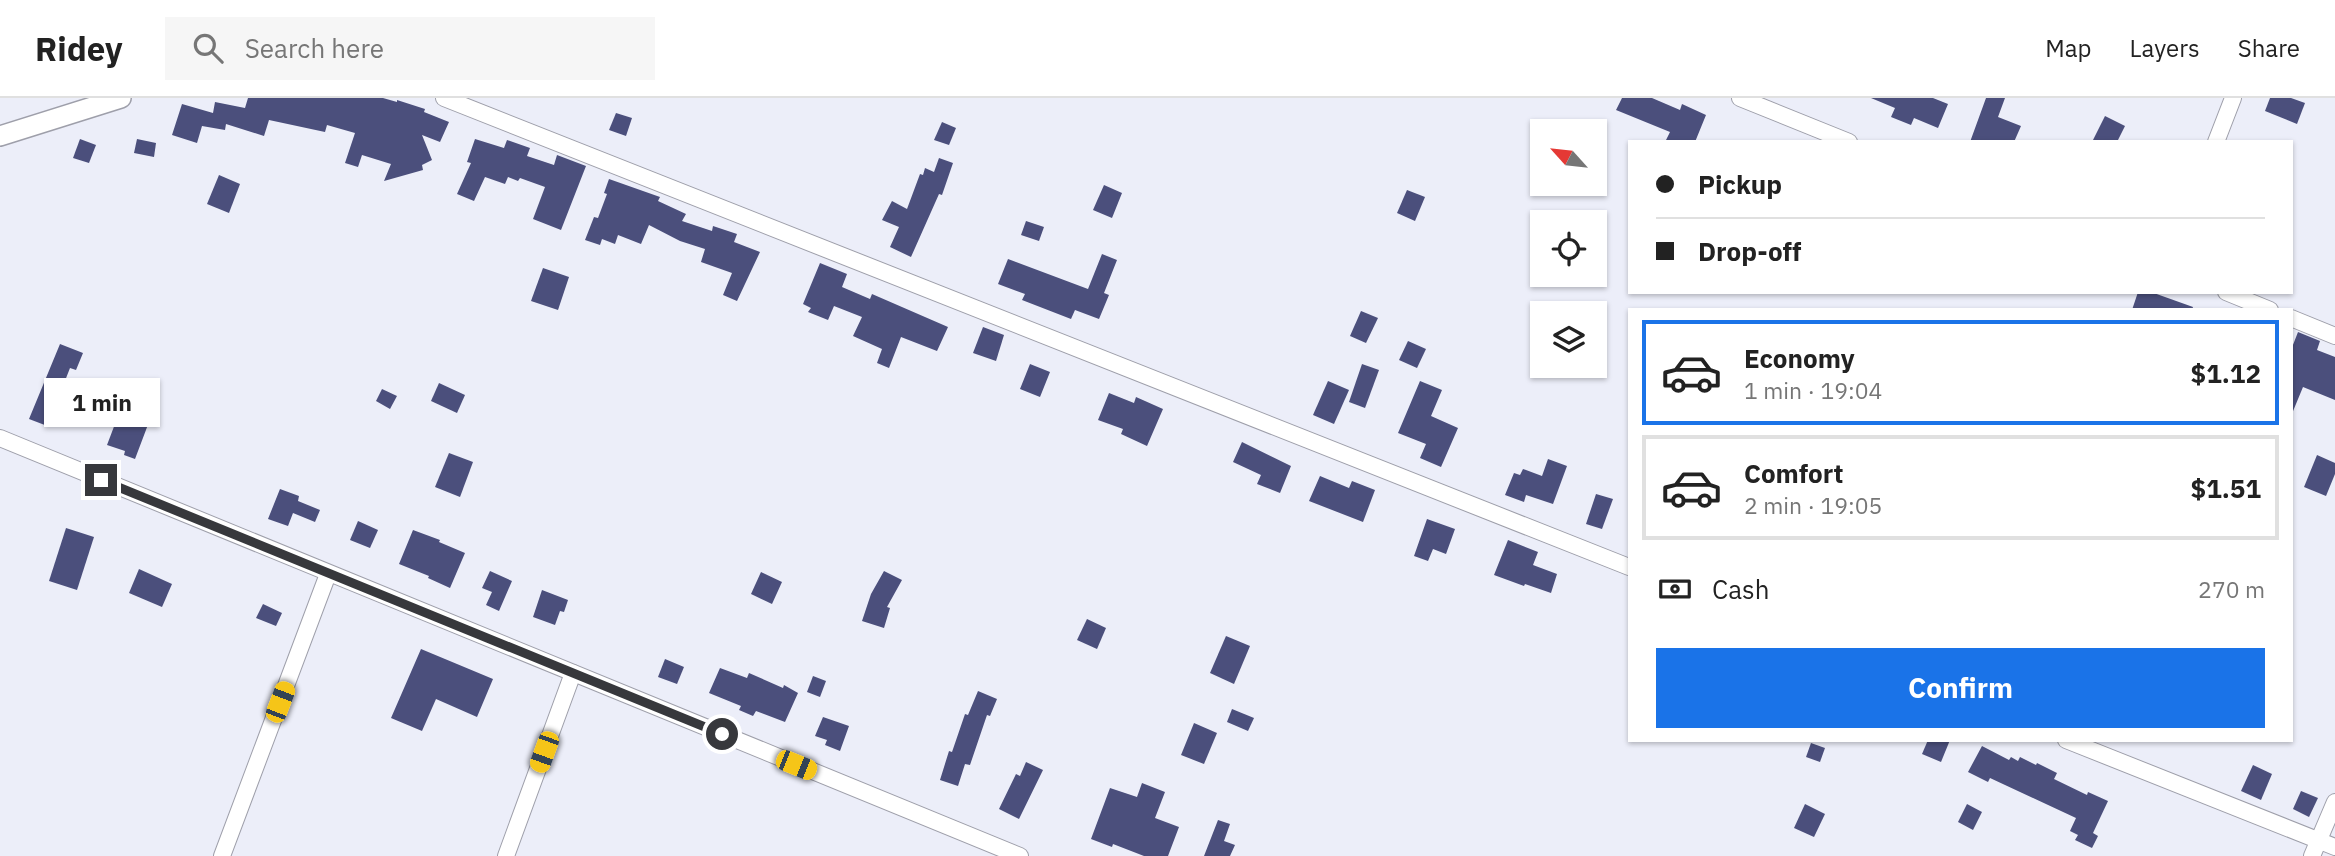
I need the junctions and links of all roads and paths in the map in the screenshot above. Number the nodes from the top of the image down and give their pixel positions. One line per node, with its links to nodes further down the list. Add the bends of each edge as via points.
1 (121, 98): 5 (street)
2 (444, 98): 13 (street)
3 (1740, 98): 6 (street)
4 (2233, 98): 7 (street)
5 (0, 136)
6 (1844, 140)
7 (2217, 140)
8 (2231, 294): 9 (street)
9 (2265, 308)
10 (2293, 319): 11 (street)
11 (2335, 336)
12 (0, 438): 14 (street)
13 (1628, 567)
14 (328, 574): 15 (street); 20 (street)
15 (573, 673): 21 (street); 22 (street)
16 (2071, 742): 18 (street)
17 (2335, 802): 18 (street)
18 (2319, 840): 19 (street); 23 (street)
19 (2335, 846)
20 (222, 856)
21 (506, 856)
22 (1020, 856)
23 (2312, 856)

